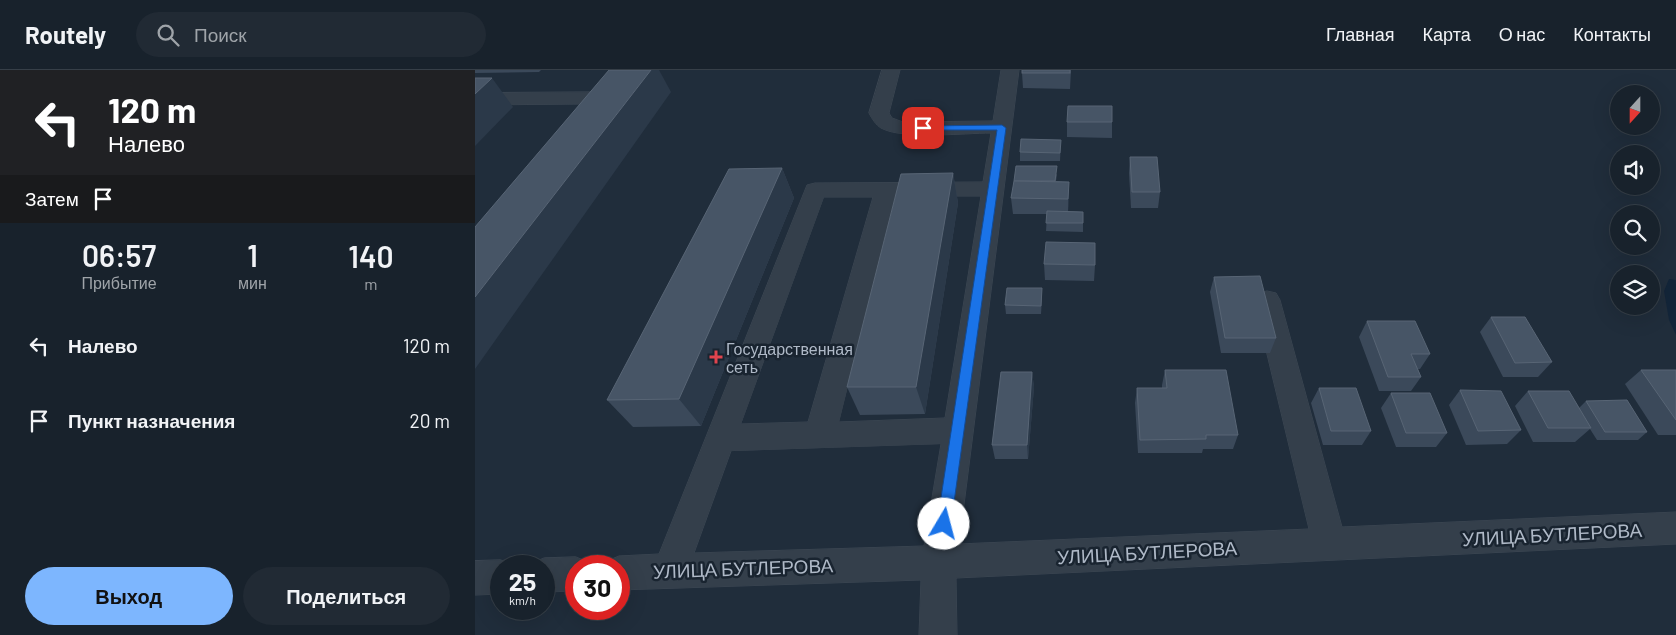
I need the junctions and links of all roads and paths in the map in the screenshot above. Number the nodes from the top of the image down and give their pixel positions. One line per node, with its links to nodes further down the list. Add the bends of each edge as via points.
1 (891, 70): 4 (street, via 879,113 881,119 891,125 903,128)
2 (1010, 70): 4 (street)
3 (475, 98): 5 (street, via 597,98)
4 (1002, 128): 7 (street)
5 (567, 134)
6 (886, 189): 7 (street); 10 (street); 11 (street, via 815,190)
7 (993, 189): 9 (street)
8 (1267, 300): 13 (street)
9 (957, 431): 10 (street); 14 (street)
10 (820, 435): 11 (street)
11 (721, 438): 15 (street)
12 (1676, 528): 13 (street, УЛИЦА БУТЛЕРОВА)
13 (1330, 544): 14 (street, УЛИЦА БУТЛЕРОВА)
14 (939, 562): 15 (street, УЛИЦА БУТЛЕРОВА); 19 (street)
15 (671, 571): 16 (street, УЛИЦА БУТЛЕРОВА)
16 (630, 573)
17 (490, 577): 18 (street)
18 (475, 578)
19 (938, 635)

